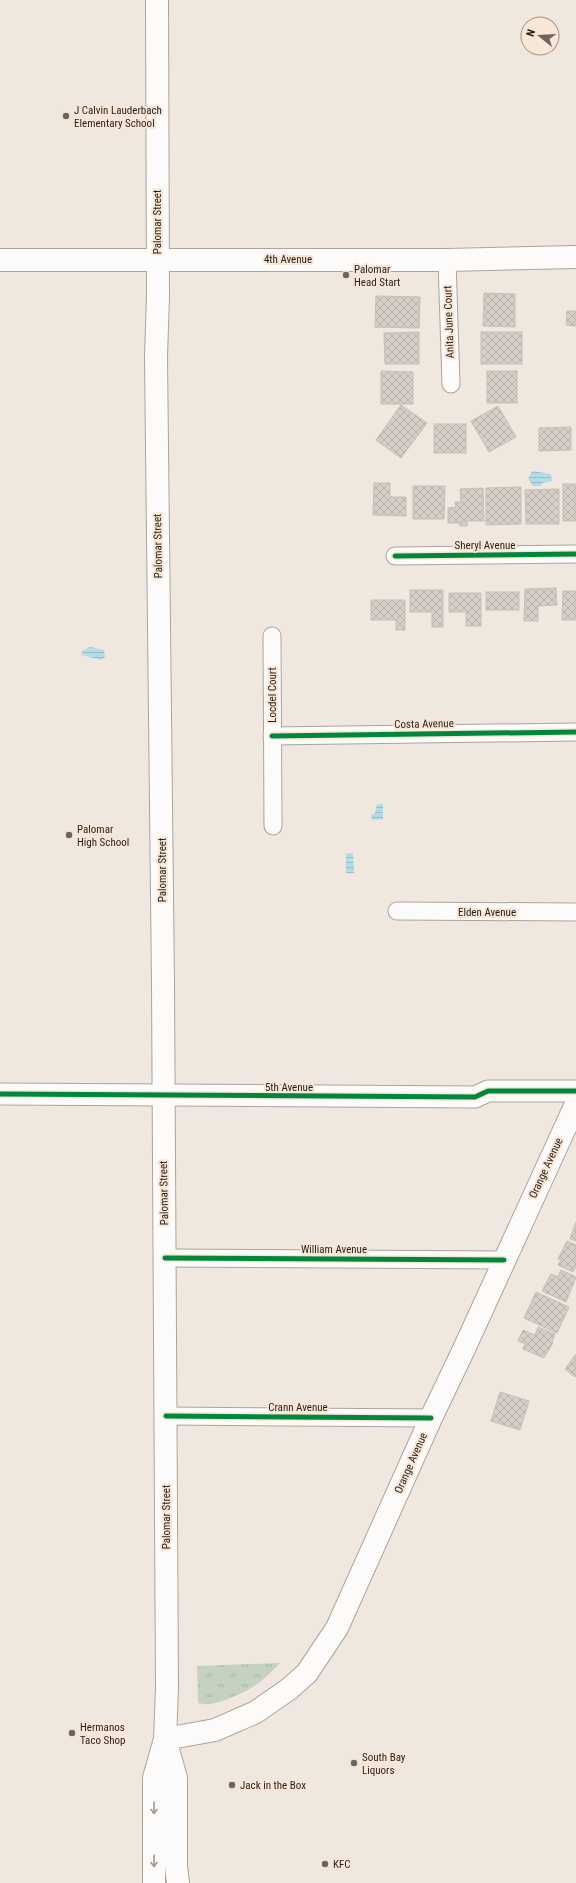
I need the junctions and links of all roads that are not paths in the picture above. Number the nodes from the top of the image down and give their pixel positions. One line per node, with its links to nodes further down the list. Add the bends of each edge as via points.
1 (157, 0): 4 (main road, Palomar Street)
2 (576, 257): 5 (main road, 4th Avenue)
3 (0, 260): 4 (main road, 4th Avenue)
4 (157, 260): 5 (main road, 4th Avenue); 17 (main road, Palomar Street, via 156,451)
5 (447, 260): 6 (street, Anita June Court)
6 (451, 384)
7 (576, 554): 8 (street, Sheryl Avenue)
8 (395, 556)
9 (272, 636): 11 (street, Locdel Court)
10 (576, 732): 11 (street, Costa Avenue)
11 (272, 736): 12 (street, Locdel Court)
12 (273, 826)
13 (397, 911): 14 (street, Elden Avenue)
14 (576, 912)
15 (576, 1091): 17 (street, 5th Avenue, via 488,1091 475,1097)
16 (0, 1094): 17 (street, 5th Avenue)
17 (164, 1096): 19 (main road, Palomar Street)
18 (576, 1104): 20 (main road, Orange Avenue)
19 (165, 1258): 20 (street, William Avenue); 21 (main road, Palomar Street)
20 (504, 1260): 22 (main road, Orange Avenue)
21 (166, 1416): 22 (street, Crann Avenue); 23 (main road, Palomar Street)
22 (431, 1418): 23 (main road, Orange Avenue, via 337,1628 307,1673 256,1712 215,1730)
23 (165, 1739): 24 (main road, Palomar Street, one-way to 24, via 154,1778); 25 (main road, Palomar Street, via 176,1778)
24 (154, 1883)
25 (178, 1883)

